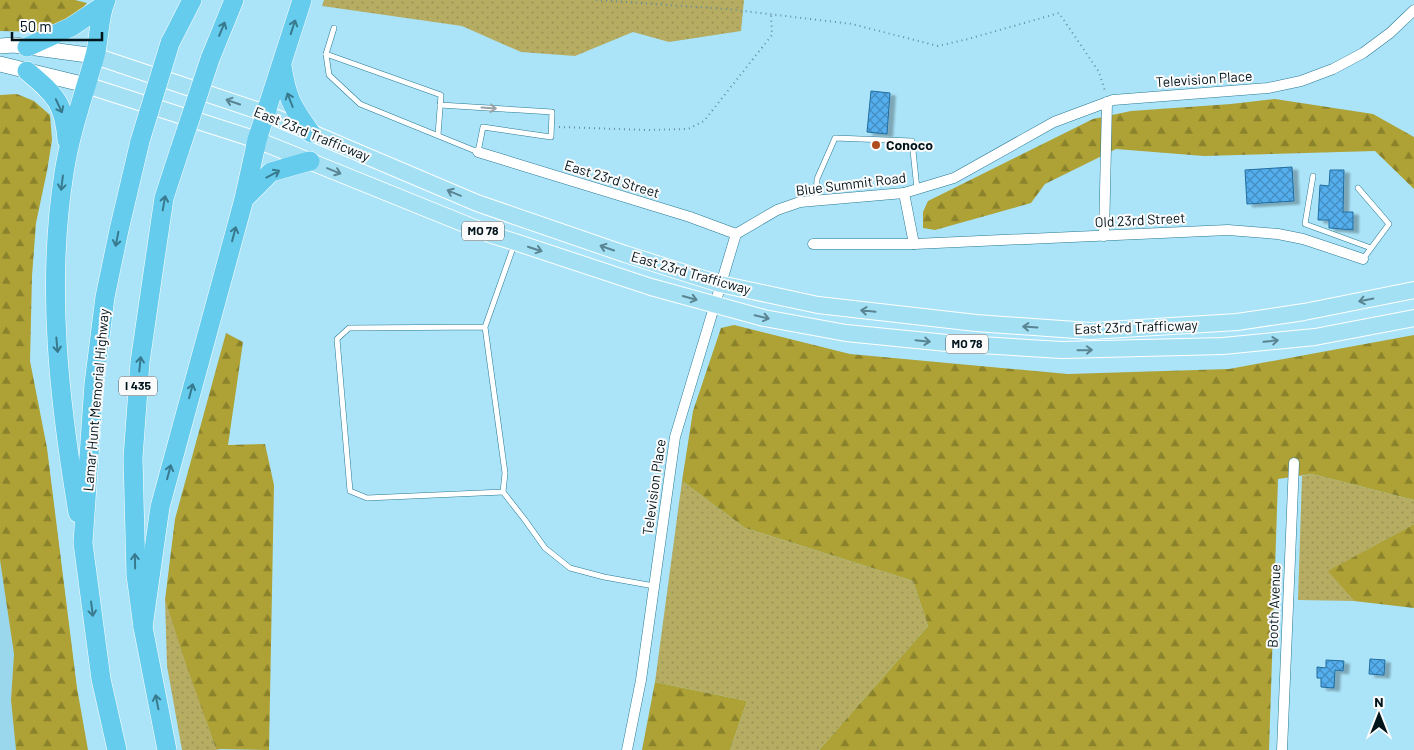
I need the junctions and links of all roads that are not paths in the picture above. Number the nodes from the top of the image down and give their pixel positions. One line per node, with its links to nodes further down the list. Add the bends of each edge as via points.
1 (192, 0): 45 (highway, Lamar Hunt Memorial Highway, one-way to 45, bridge, via 170,43 140,141 105,297 94,384)
2 (234, 0): 47 (highway, I 435, one-way to 2, bridge, via 136,575 133,458 140,362 164,198 210,59)
3 (302, 0): 11 (highway, one-way to 3)
4 (105, 2): 8 (highway, via 71,27); 10 (highway)
5 (1414, 10): 16 (street, Television Place, via 1363,53 1301,81 1268,88)
6 (334, 28): 9 (lane)
7 (0, 46): 8 (main road, East 23rd Trafficway / MO 78)
8 (28, 46): 10 (main road, East 23rd Trafficway / MO 78)
9 (326, 54): 17 (lane, via 441,95); 20 (lane, via 329,75 360,104)
10 (95, 56): 15 (highway); 18 (main road, East 23rd Trafficway / MO 78, one-way to 10)
11 (281, 63): 18 (highway); 19 (highway, one-way to 11, via 292,107)
12 (0, 64): 13 (main road, East 23rd Trafficway / MO 78)
13 (21, 70): 14 (main road); 15 (main road, East 23rd Trafficway / MO 78); 23 (highway, one-way to 23, via 52,93 65,120)
14 (0, 73)
15 (86, 85): 21 (main road, East 23rd Trafficway / MO 78); 23 (highway)
16 (1108, 102): 27 (street, Blue Summit Road, via 1054,122 954,178); 32 (street)
17 (440, 105): 20 (lane); 22 (lane, one-way to 22, via 552,112 551,138 483,127)
18 (265, 113): 19 (main road, East 23rd Trafficway / MO 78); 21 (highway)
19 (311, 133): 38 (main road, East 23rd Trafficway / MO 78, one-way to 19, via 477,203)
20 (438, 135): 22 (lane)
21 (257, 140): 24 (main road, East 23rd Trafficway / MO 78); 29 (highway)
22 (478, 152): 31 (street, East 23rd Street)
23 (68, 153): 45 (highway, one-way to 45, via 56,232 56,342 70,466)
24 (310, 161): 29 (highway, one-way to 24, via 271,172); 33 (main road, East 23rd Trafficway / MO 78, one-way to 33)
25 (1313, 176): 36 (lane, via 1306,224)
26 (1358, 188): 36 (lane, via 1389,224)
27 (917, 189): 28 (street, Blue Summit Road); 30 (lane, via 912,141 835,138 817,179)
28 (904, 193): 30 (street, Blue Summit Road); 35 (street)
29 (244, 199): 47 (highway, one-way to 29, via 160,506)
30 (816, 200): 31 (street, Blue Summit Road, via 777,210)
31 (736, 234): 38 (street, Television Place)
32 (1104, 236): 35 (street, Old 23rd Street); 37 (street, Old 23rd Street, via 1253,231 1304,239)
33 (515, 242): 40 (main road, East 23rd Trafficway / MO 78, one-way to 40); 42 (lane)
34 (813, 244): 35 (street)
35 (914, 244)
36 (1371, 248): 37 (lane)
37 (1363, 259)
38 (720, 284): 39 (main road, East 23rd Trafficway / MO 78, one-way to 38, via 1237,322 1090,331 976,323 818,305); 40 (street, Television Place)
39 (1414, 290)
40 (715, 305): 41 (main road, East 23rd Trafficway / MO 78, one-way to 41, via 846,333 1062,350 1223,346 1315,337); 46 (street, Television Place, via 675,437)
41 (1414, 318)
42 (485, 327): 44 (lane, via 505,473); 44 (lane, via 349,328 337,339 350,491 367,498)
43 (1294, 463): 51 (street, Booth Avenue)
44 (503, 492): 46 (lane, via 545,548 570,568)
45 (83, 544): 48 (highway, Lamar Hunt Memorial Highway, one-way to 48, via 101,679)
46 (654, 586): 50 (street, Television Place)
47 (143, 627): 49 (highway, I 435, one-way to 47)
48 (117, 750)
49 (167, 750)
50 (627, 750)
51 (1282, 750)

